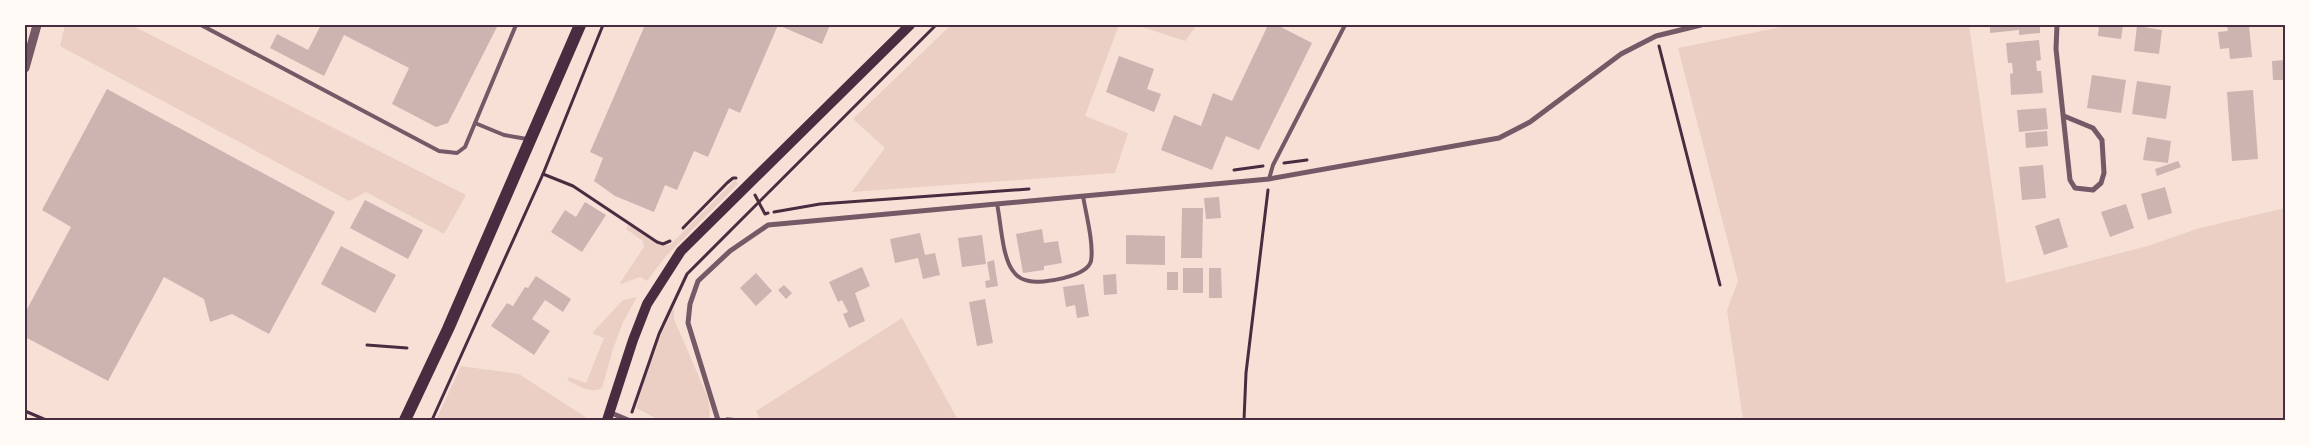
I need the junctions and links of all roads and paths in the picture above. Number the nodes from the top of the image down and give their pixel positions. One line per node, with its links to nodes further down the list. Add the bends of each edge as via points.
1 (37, 25): 12 (street)
2 (201, 25): 14 (lane, via 439,151 457,153 465,147)
3 (516, 25): 14 (lane)
4 (580, 25): 15 (main road)
5 (603, 25): 19 (path)
6 (910, 25): 21 (main road)
7 (936, 25): 24 (path)
8 (1345, 25): 17 (lane)
9 (1701, 25): 11 (street)
10 (2057, 25): 13 (street, via 2056,49)
11 (1656, 36): 20 (street, via 1621,54 1530,122 1499,138); 28 (path)
12 (25, 68)
13 (2064, 116): 13 (street, via 2070,180 2075,188 2093,190 2104,173 2102,140 2092,128)
14 (475, 123): 15 (lane, via 504,135)
15 (532, 140): 34 (main road)
16 (1312, 159): 17 (path)
17 (1273, 165): 18 (path); 20 (lane)
18 (1227, 171)
19 (543, 174): 27 (path, via 573,186 657,242 669,243); 35 (path)
20 (1269, 179): 23 (street); 38 (path, via 1246,373)
21 (747, 185): 24 (path); 26 (path, via 733,178); 32 (main road, via 681,251 664,275 632,340)
22 (1036, 188): 24 (path, via 820,204 765,214)
23 (1083, 196): 25 (street); 25 (lane, via 1091,262 1076,276 1030,282 1012,271)
24 (760, 201): 36 (path, via 687,274 659,334)
25 (997, 204): 37 (street, via 768,225 730,251 698,281 688,323)
26 (682, 230)
27 (675, 236)
28 (1720, 284)
29 (367, 345): 30 (path)
30 (407, 348)
31 (25, 411): 33 (path)
32 (608, 416): 36 (street)
33 (46, 420)
34 (406, 420)
35 (432, 420)
36 (629, 420)
37 (718, 420)
38 (1244, 420)

